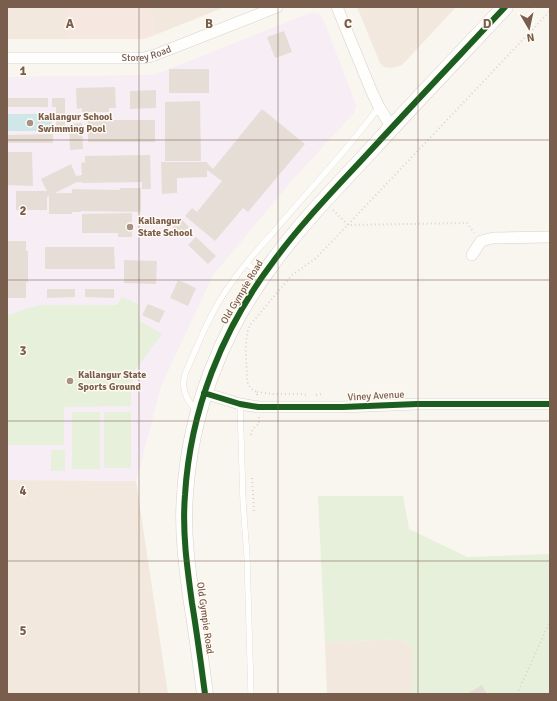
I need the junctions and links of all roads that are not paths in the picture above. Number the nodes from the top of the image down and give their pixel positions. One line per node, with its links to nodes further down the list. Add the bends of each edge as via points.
1 (277, 7): 4 (street, Storey Road, via 144,58)
2 (337, 7): 5 (street)
3 (505, 7): 6 (main road, Old Gympie Road)
4 (7, 58)
5 (379, 107): 6 (street); 9 (lane)
6 (392, 128): 10 (main road, Old Gympie Road, via 324,201)
7 (550, 237): 8 (street, via 493,238 481,241)
8 (472, 255)
9 (247, 264): 10 (lane); 14 (lane, via 221,298 185,374 185,392 190,405)
10 (263, 275): 11 (main road, Old Gympie Road, via 236,318)
11 (204, 393): 12 (street, Viney Avenue); 14 (main road, Old Gympie Road)
12 (240, 404): 13 (street, Viney Avenue, via 258,407 343,407); 16 (lane)
13 (550, 404)
14 (198, 413): 15 (main road, Old Gympie Road, via 186,475 184,530)
15 (205, 694)
16 (251, 694)

